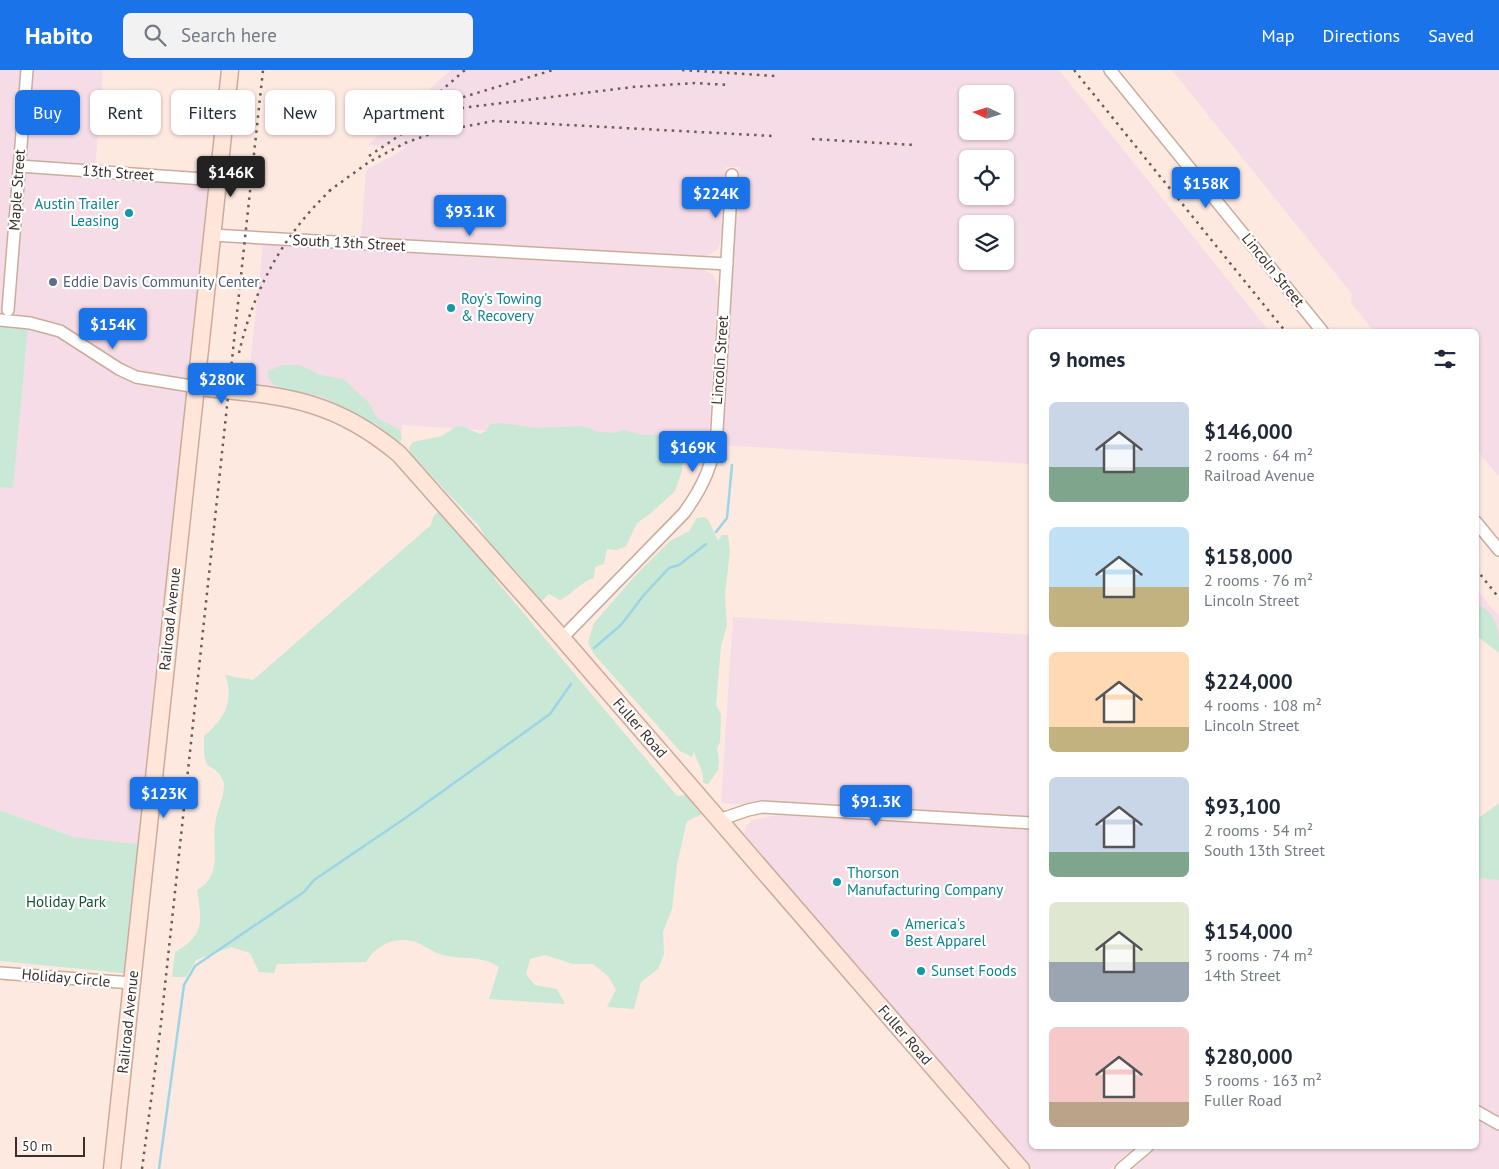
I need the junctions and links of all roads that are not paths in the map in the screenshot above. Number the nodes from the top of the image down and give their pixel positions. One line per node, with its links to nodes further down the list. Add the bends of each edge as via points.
1 (26, 70): 4 (street, Maple Street)
2 (230, 70): 6 (street, Railroad Avenue)
3 (1110, 70): 11 (street, Lincoln Street)
4 (19, 166): 6 (street, 13th Street); 9 (street, Maple Street)
5 (732, 175): 8 (street, Lincoln Street)
6 (218, 180): 7 (street, Railroad Avenue)
7 (211, 235): 8 (street, South 13th Street); 12 (street, Railroad Avenue)
8 (726, 264): 15 (street, Lincoln Street, via 711,466 684,513)
9 (8, 310)
10 (0, 320): 12 (street, via 60,331 136,377)
11 (1320, 329)
12 (197, 387): 15 (street, Fuller Road, via 296,399 329,409 368,430 415,470); 19 (street, Railroad Avenue)
13 (1479, 526): 14 (street)
14 (1499, 550)
15 (562, 638): 16 (street, Fuller Road)
16 (719, 820): 17 (street, via 762,807); 24 (street, Fuller Road)
17 (1029, 823)
18 (0, 973): 19 (street, Holiday Circle)
19 (132, 983): 23 (street, Railroad Avenue)
20 (1479, 1113): 21 (street)
21 (1499, 1124)
22 (1144, 1149): 25 (street)
23 (112, 1169)
24 (1021, 1169)
25 (1121, 1169)

